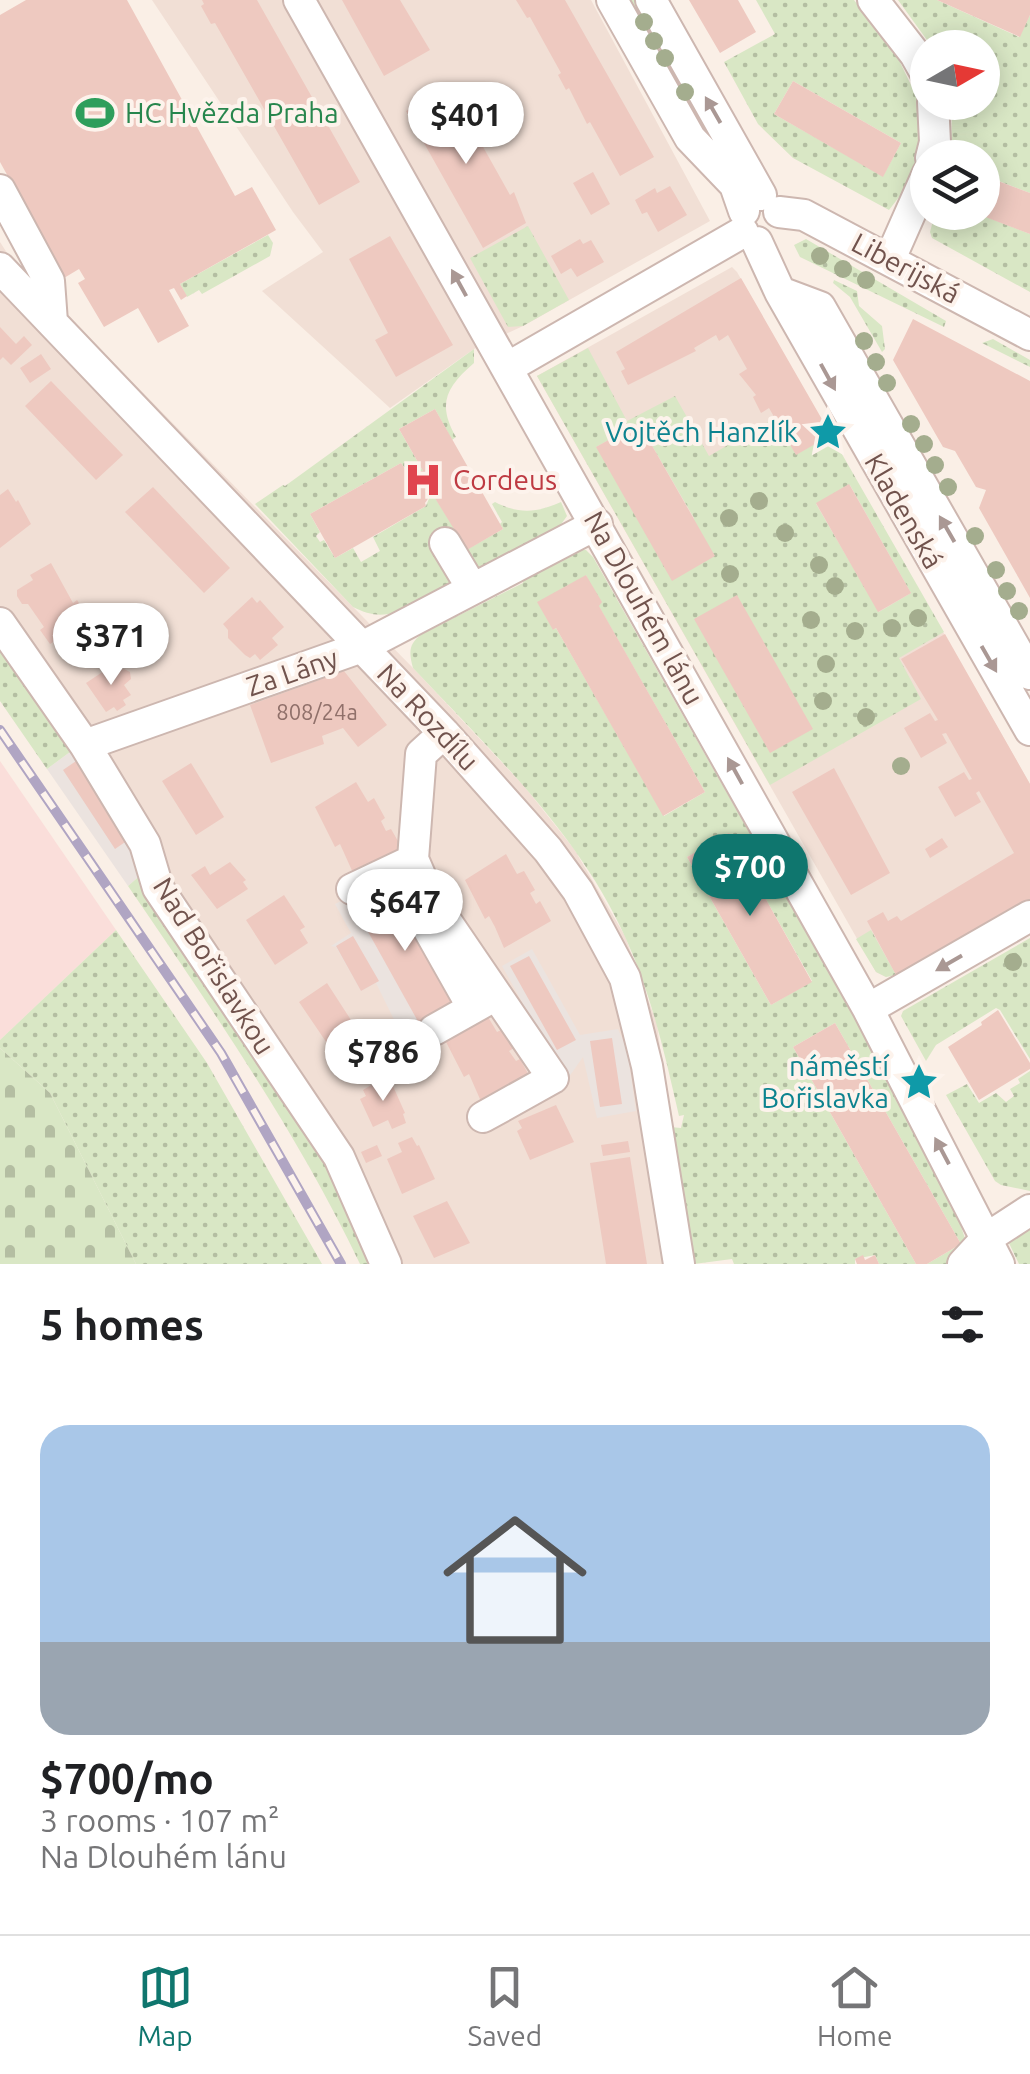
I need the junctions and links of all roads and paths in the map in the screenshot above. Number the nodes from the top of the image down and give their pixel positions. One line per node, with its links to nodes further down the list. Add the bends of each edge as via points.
1 (299, 0): 14 (street, Na Dlouhém lánu, one-way to 1)
2 (612, 0): 8 (street, Kladenská, via 690,138)
3 (650, 0): 8 (street, Kladenská, one-way to 3)
4 (873, 0): 5 (street)
5 (910, 48)
6 (0, 190): 12 (street, via 49,280)
7 (910, 214): 9 (street)
8 (757, 218): 9 (street, Liberijská, via 804,216); 11 (street, Kladenská); 14 (street)
9 (890, 259): 13 (street, Liberijská)
10 (0, 268): 12 (street, Na Rozdílu)
11 (780, 292): 20 (street, Kladenská, one-way to 11, via 820,307); 21 (street, Kladenská, one-way to 21)
12 (52, 322): 19 (street, Na Rozdílu)
13 (1030, 335)
14 (507, 368): 15 (street, Na Dlouhém lánu)
15 (596, 524): 17 (street, Za Lány); 28 (street, Na Dlouhém lánu, one-way to 15)
16 (445, 543): 17 (street)
17 (472, 588): 19 (street, Za Lány)
18 (0, 624): 23 (street, Nad Bořislavkou)
19 (362, 647): 22 (street, Na Rozdílu); 23 (street, Za Lány)
20 (1030, 674)
21 (1030, 730)
22 (444, 733): 24 (street, via 421,754); 34 (street, Na Rozdílu, via 548,850 595,918 624,978 647,1066)
23 (86, 745): 33 (street, Nad Bořislavkou, via 144,844 158,888 339,1157)
24 (404, 865): 25 (street); 27 (street, via 429,896)
25 (352, 890)
26 (1030, 916): 28 (street, one-way to 28)
27 (484, 1002): 29 (street); 30 (street, via 554,1078)
28 (868, 1009): 32 (street, one-way to 28)
29 (434, 1030)
30 (483, 1117)
31 (1030, 1210): 32 (street)
32 (993, 1251): 35 (street)
33 (386, 1264)
34 (679, 1264)
35 (964, 1264)

